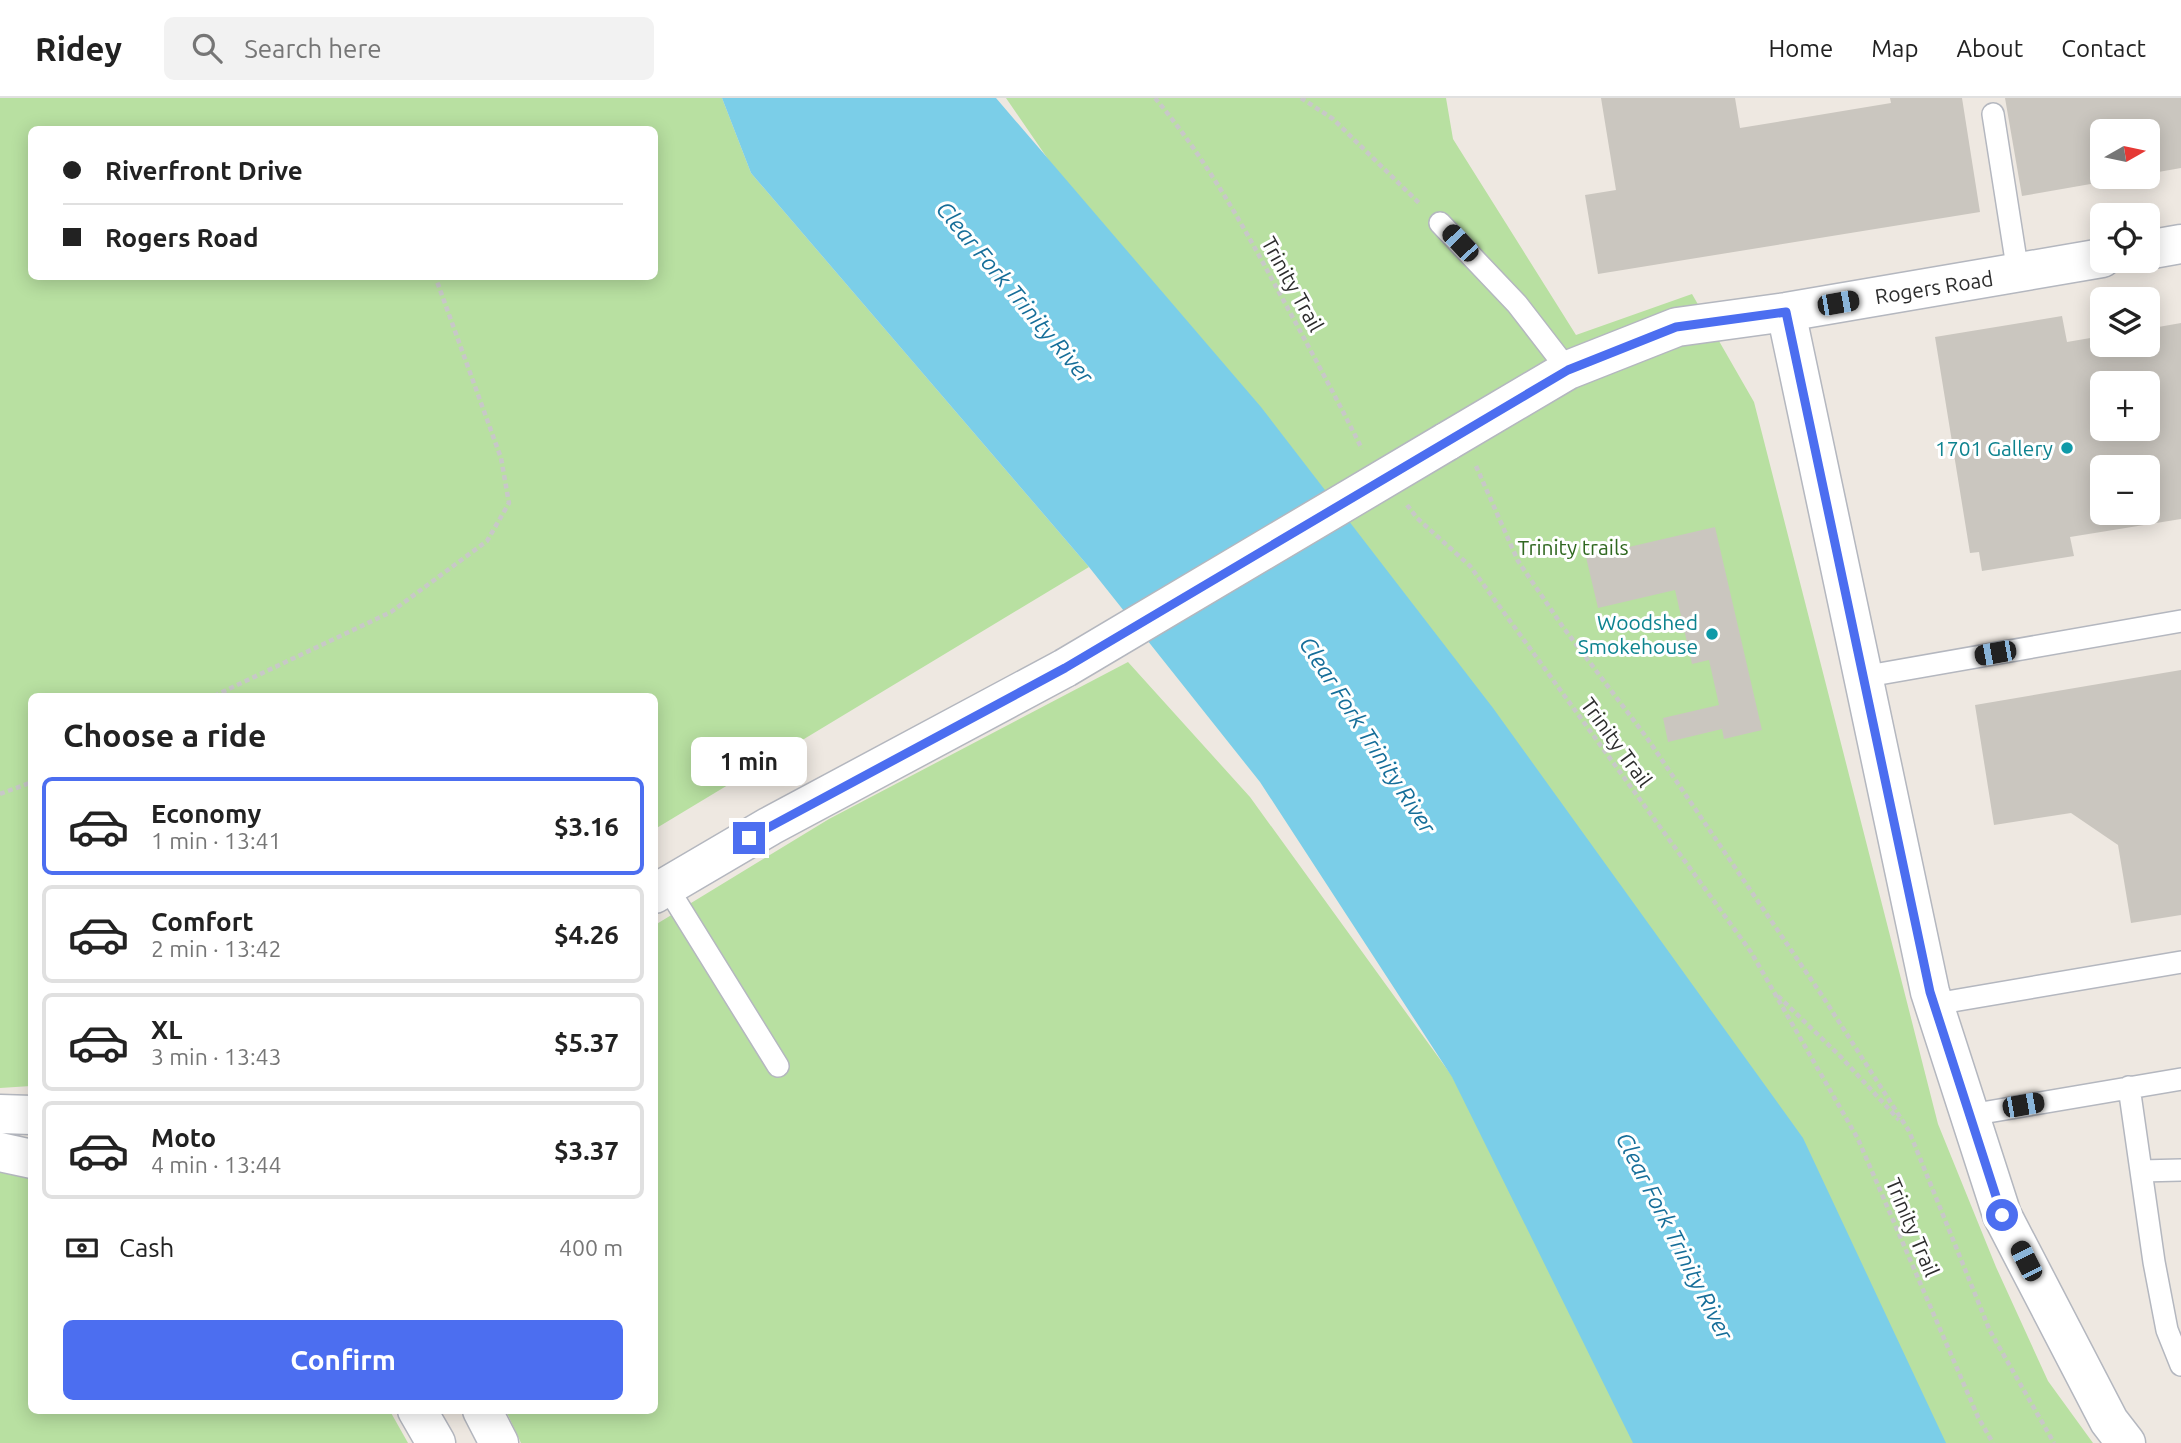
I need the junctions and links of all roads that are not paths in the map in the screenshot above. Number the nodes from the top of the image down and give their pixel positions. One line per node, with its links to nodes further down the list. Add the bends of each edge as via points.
1 (1992, 105): 6 (lane)
2 (1440, 223): 8 (lane, via 1517,304)
3 (2181, 244): 4 (street)
4 (2160, 248)
5 (2090, 260): 6 (street, Rogers Road)
6 (2018, 273): 7 (street, Rogers Road)
7 (1786, 312): 8 (street, Rogers Road, via 1676,327); 10 (street)
8 (1568, 370): 11 (street, Rogers Road, bridge, via 1065,668 770,826)
9 (2181, 621): 10 (lane)
10 (1862, 677): 13 (street)
11 (661, 890): 14 (lane)
12 (2181, 962): 13 (lane)
13 (1935, 1004): 19 (street)
14 (778, 1066)
15 (2181, 1079): 16 (lane)
16 (2129, 1087): 19 (lane); 23 (lane)
17 (0, 1114): 18 (street)
18 (28, 1115)
19 (1970, 1115): 29 (street, via 2002,1215 2109,1421)
20 (0, 1152): 21 (street)
21 (28, 1158)
22 (2181, 1170): 23 (lane)
23 (2141, 1171): 24 (lane, via 2164,1316)
24 (2180, 1359)
25 (418, 1414): 27 (street)
26 (484, 1414): 28 (street)
27 (436, 1443)
28 (499, 1443)
29 (2126, 1443)

